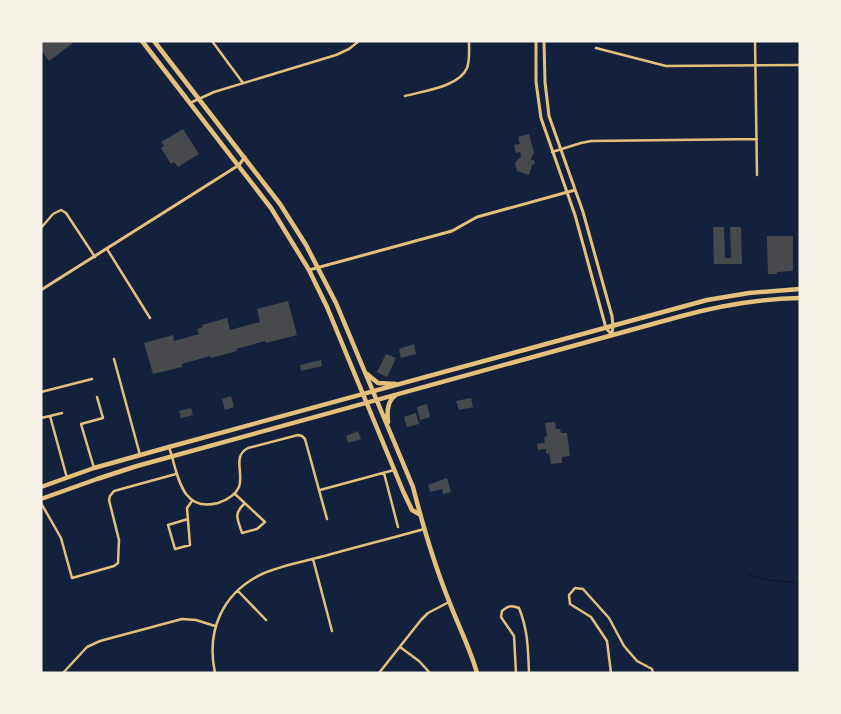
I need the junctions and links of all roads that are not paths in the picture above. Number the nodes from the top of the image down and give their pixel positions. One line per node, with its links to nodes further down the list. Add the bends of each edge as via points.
1 (142, 41): 15 (main road)
2 (154, 41): 14 (main road)
3 (212, 41): 12 (street)
4 (359, 41): 12 (street, via 336,55)
5 (469, 41): 13 (street, via 468,62 459,78 451,84)
6 (536, 41): 18 (street, via 538,102)
7 (544, 41): 17 (street, via 546,100)
8 (755, 41): 10 (street)
9 (596, 48): 10 (street, via 666,66)
10 (756, 65): 11 (street); 16 (street)
11 (800, 65)
12 (243, 83): 14 (street)
13 (405, 96)
14 (199, 98): 15 (street); 19 (main road)
15 (190, 103): 20 (main road)
16 (757, 138): 17 (street, via 597,141); 21 (street)
17 (560, 150): 18 (street); 22 (street)
18 (552, 152): 23 (street)
19 (245, 157): 20 (street); 27 (main road, via 280,204)
20 (239, 165): 25 (street); 28 (main road, via 271,208)
21 (757, 175)
22 (575, 190): 23 (street); 33 (street)
23 (567, 193): 27 (street, via 477,217 452,231); 34 (street)
24 (41, 228): 26 (street, via 61,210)
25 (107, 249): 26 (street); 32 (street)
26 (95, 257): 30 (street)
27 (319, 267): 28 (street); 37 (main road)
28 (309, 270): 43 (main road)
29 (800, 289): 33 (main road, via 749,292)
30 (41, 290)
31 (800, 298): 35 (main road, via 725,305)
32 (150, 318)
33 (613, 326): 34 (main road); 35 (street)
34 (606, 328): 35 (street); 39 (main road)
35 (612, 335): 42 (main road)
36 (114, 359): 52 (street)
37 (364, 371): 39 (main road, via 380,383); 41 (main road)
38 (92, 379): 40 (street)
39 (404, 384): 41 (main road)
40 (41, 392)
41 (373, 392): 43 (main road); 45 (main road)
42 (403, 392): 45 (main road); 50 (main road, via 390,402)
43 (363, 394): 46 (main road); 51 (main road)
44 (97, 397): 54 (street, via 103,418 81,424)
45 (377, 400): 46 (main road); 50 (main road)
46 (366, 403): 53 (main road); 55 (main road)
47 (62, 413): 48 (street)
48 (50, 416): 49 (street); 58 (street)
49 (41, 418)
50 (388, 428): 65 (main road, via 413,487)
51 (169, 447): 52 (main road); 53 (street)
52 (140, 455): 54 (main road)
53 (173, 457): 57 (street); 62 (main road, via 97,479)
54 (94, 468): 58 (main road)
55 (394, 470): 56 (street); 65 (main road, via 412,510)
56 (384, 472): 60 (street); 70 (street)
57 (177, 474): 63 (street); 66 (street, via 111,494 109,500 119,540 119,559 114,566 72,578 61,538)
58 (68, 478): 59 (main road)
59 (41, 487)
60 (320, 490): 61 (street, via 305,439 298,435 243,451 239,458 240,484); 69 (street)
61 (234, 494): 63 (street, via 208,505); 64 (street)
62 (41, 501): 66 (street)
63 (192, 501): 68 (street, via 187,508)
64 (244, 504): 64 (street, via 265,522 257,529 242,533 237,516)
65 (419, 514): 71 (main road)
66 (47, 515): 67 (street)
67 (41, 516)
68 (188, 519): 68 (street, via 190,545 175,549 168,525)
69 (327, 520)
70 (398, 527)
71 (424, 529): 72 (street); 74 (main road)
72 (313, 559): 73 (street, via 264,574); 77 (street)
73 (238, 591): 75 (street); 76 (street, via 225,606)
74 (449, 602): 78 (street, via 424,616); 83 (main road)
75 (266, 620)
76 (215, 626): 79 (street, via 182,619 100,641 87,647); 80 (street, via 212,653)
77 (332, 631)
78 (400, 646): 81 (street); 82 (street)
79 (63, 673)
80 (215, 673)
81 (380, 673)
82 (430, 673)
83 (477, 673)
84 (516, 673): 85 (street, via 514,636 501,616 507,606 518,608 525,623)
85 (529, 673)
86 (610, 673): 87 (street, via 608,641 591,616 570,604 569,595 575,588 583,589 590,596 609,618 624,646)
87 (653, 673)

